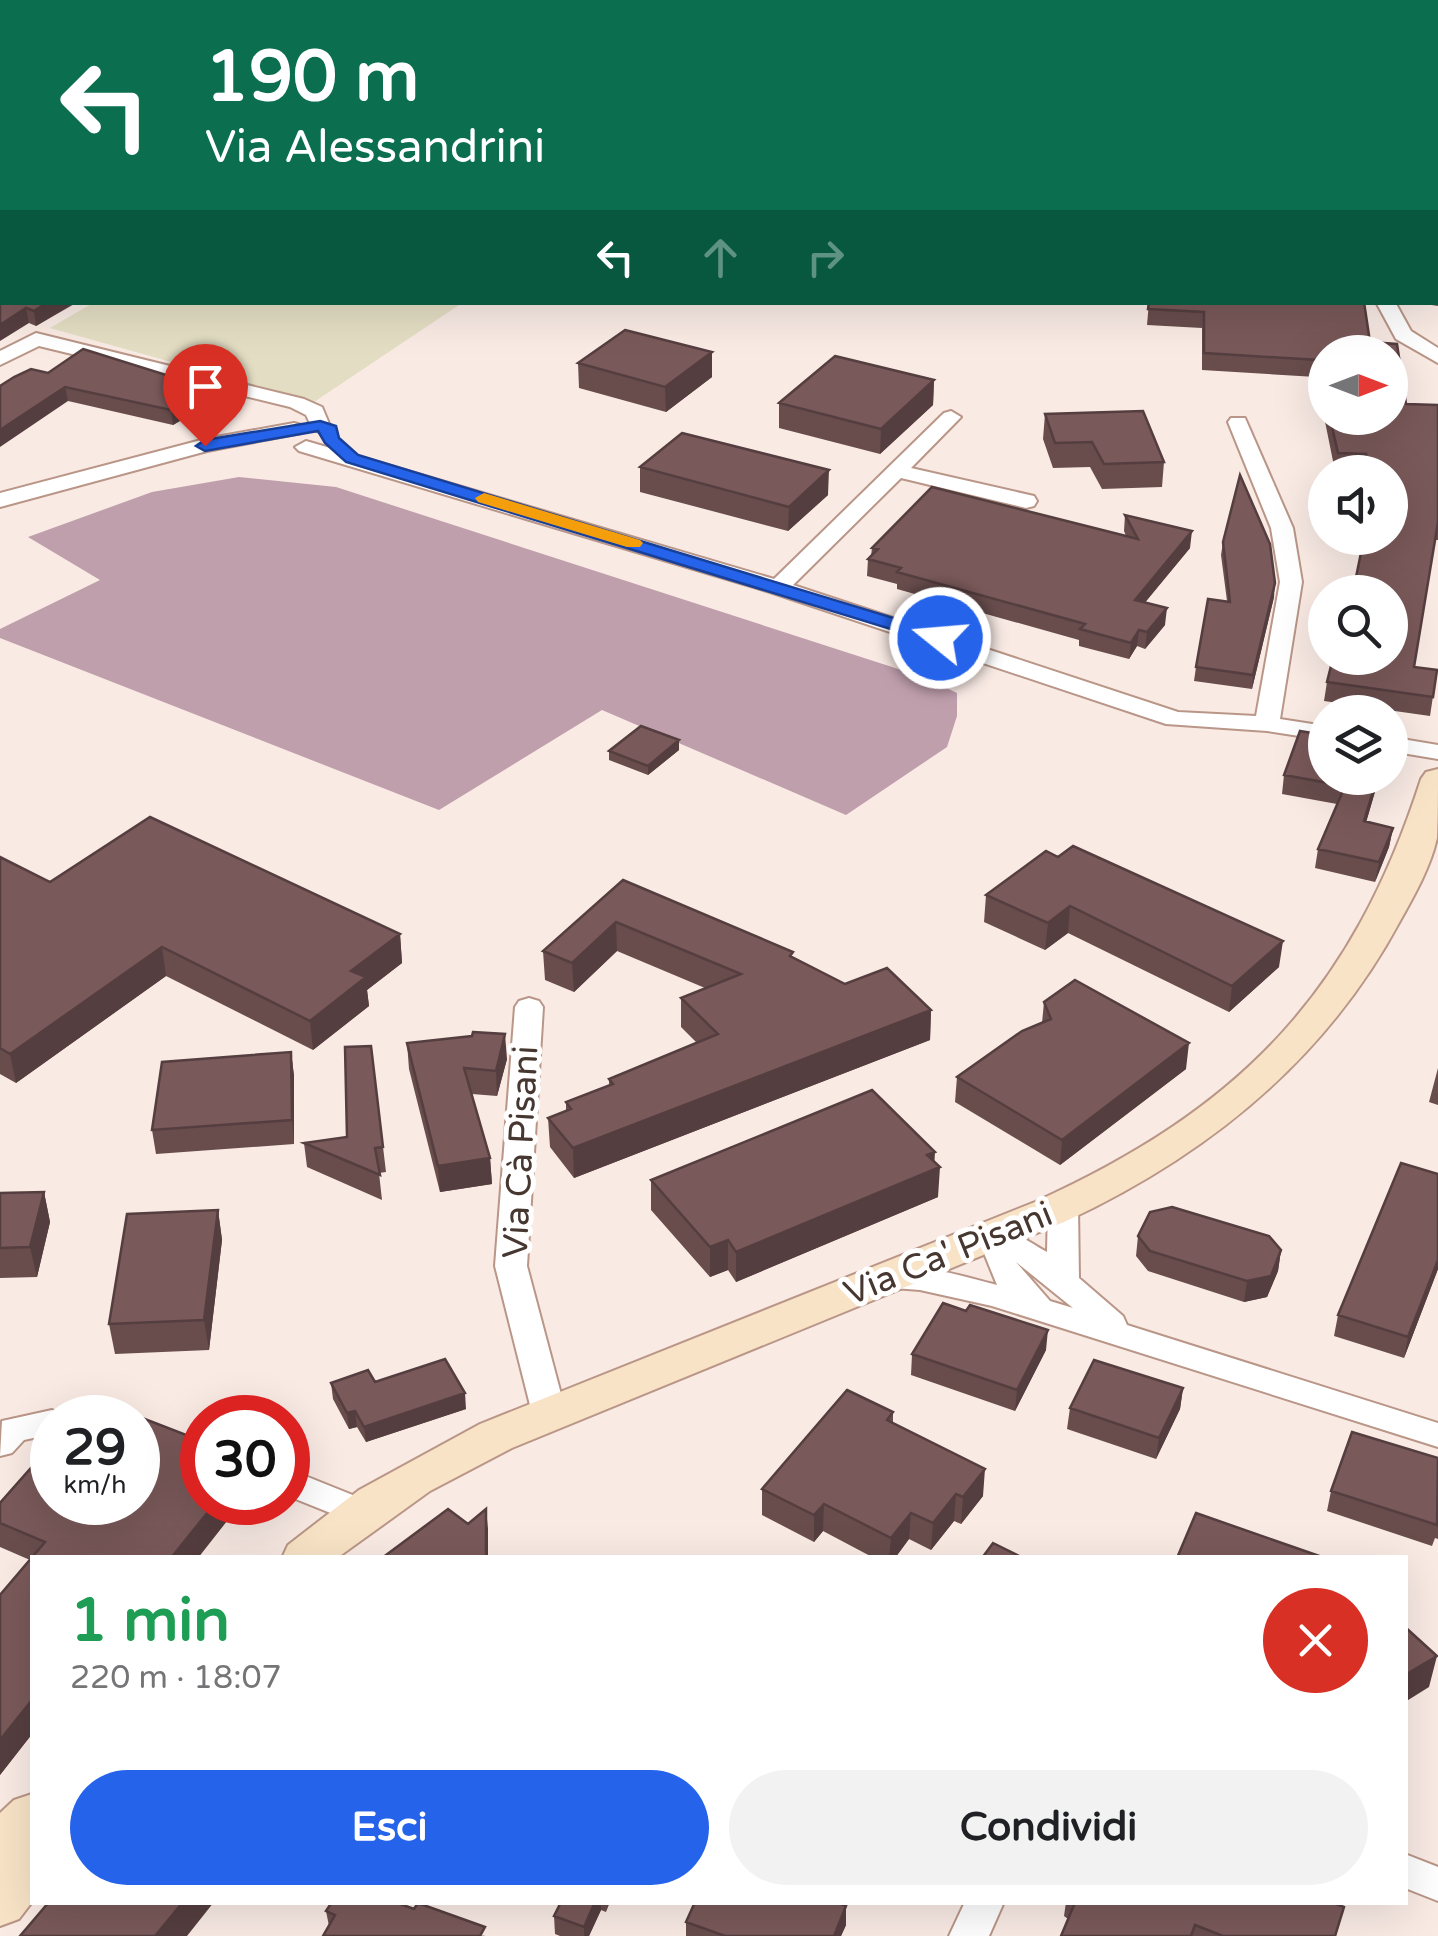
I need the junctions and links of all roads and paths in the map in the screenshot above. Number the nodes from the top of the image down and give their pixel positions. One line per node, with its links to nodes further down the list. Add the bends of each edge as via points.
1 (1388, 305): 3 (street, via 1404,335)
2 (0, 359): 6 (street, via 36,339 297,403 315,411)
3 (1434, 361)
4 (951, 417): 9 (street)
5 (1238, 422): 13 (street, via 1282,528 1291,582)
6 (325, 433): 7 (street); 8 (street)
7 (296, 439): 8 (street); 10 (street, via 205,446)
8 (352, 458): 12 (street)
9 (896, 471): 11 (street); 12 (street)
10 (0, 500)
11 (1026, 501)
12 (778, 587): 13 (street, via 1175,720)
13 (1268, 724): 14 (street)
14 (1308, 731)
15 (1408, 747): 16 (street)
16 (1438, 752)
17 (1438, 779): 18 (main road, Via Ca' Pisani)
18 (1431, 832): 20 (main road, Via Ca' Pisani, via 1358,967 1260,1080 1182,1140)
19 (529, 1007): 26 (street, Via Cà Pisani, via 510,1266)
20 (1063, 1206): 21 (main road, Via Ca' Pisani); 23 (street)
21 (992, 1236): 22 (main road, Via Ca' Pisani); 23 (street); 24 (street, via 998,1265 1014,1287)
22 (892, 1278): 24 (street); 26 (main road, Via Ca' Pisani)
23 (1063, 1280): 25 (street)
24 (1048, 1310): 25 (street)
25 (1125, 1334): 28 (street)
26 (549, 1412): 31 (main road, Via Ca' Pisani, via 460,1454)
27 (30, 1427): 29 (street, via 14,1430)
28 (1438, 1434)
29 (0, 1444)
30 (310, 1491): 31 (street)
31 (363, 1513): 32 (main road, Via Ca' Pisani)
32 (309, 1555)
33 (30, 1818): 34 (main road)
34 (0, 1845)
35 (30, 1866): 38 (main road)
36 (1408, 1872): 37 (street)
37 (1438, 1884)
38 (0, 1903)
39 (984, 1905): 40 (street)
40 (969, 1936)

